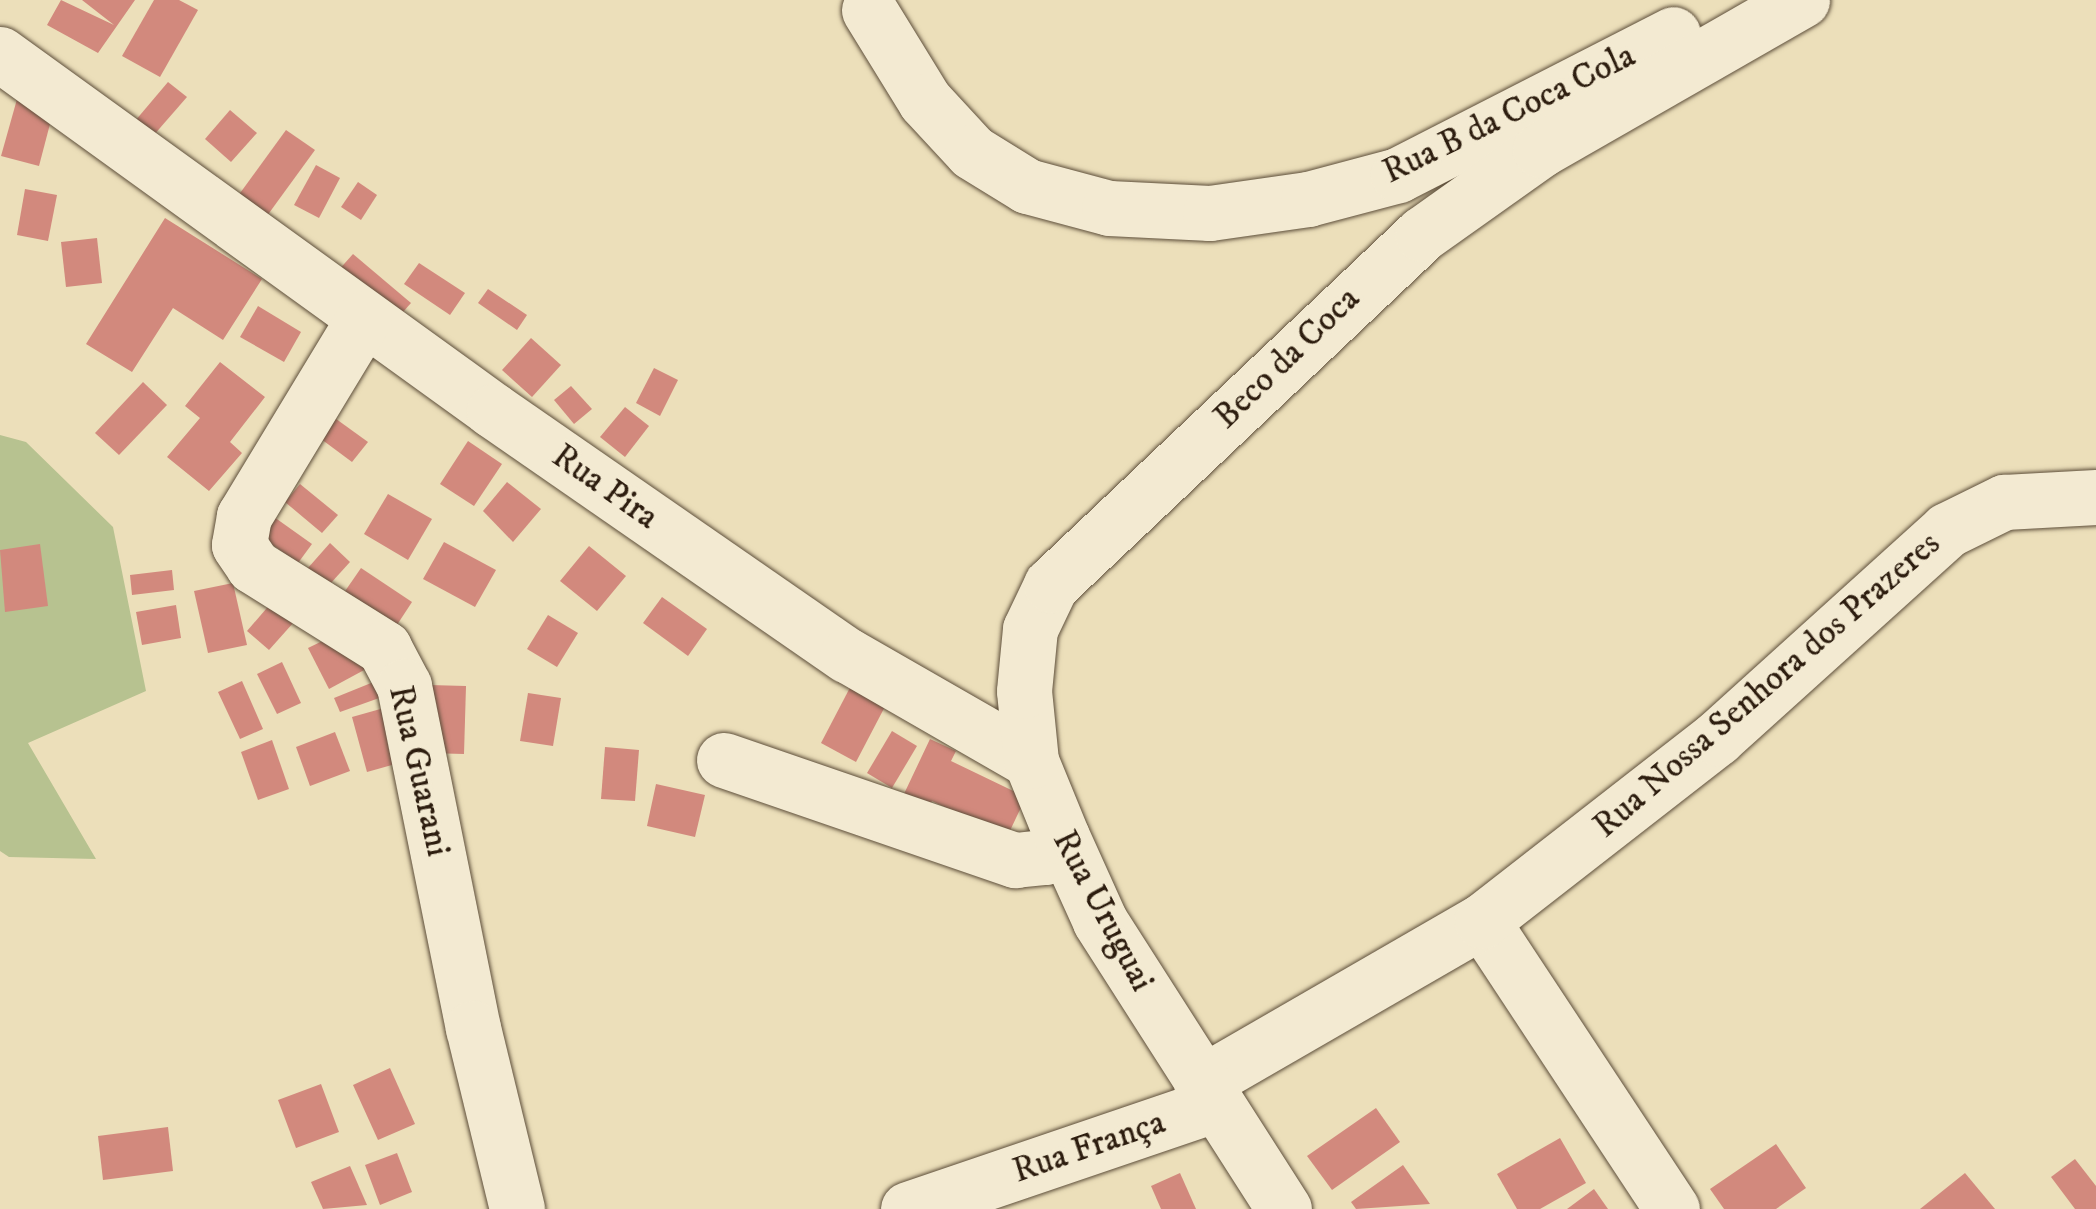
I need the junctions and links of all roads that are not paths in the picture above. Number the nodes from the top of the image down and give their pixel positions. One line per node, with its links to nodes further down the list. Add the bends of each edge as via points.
1 (1748, 0): 3 (street, Rua B da Coca Cola, via 1398,175 1308,200 1210,213 1109,208 1027,186 972,152 925,101)
2 (1802, 0): 5 (street, Rua B da Coca Cola)
3 (869, 10)
4 (0, 54): 6 (street, Rua Pira)
5 (1540, 150): 8 (street, Beco da Coca, via 1422,234 1351,296)
6 (364, 318): 10 (street, Rua Pira, via 847,655); 14 (street, Rua Guarani, via 244,516 239,545 253,566 384,648 404,686)
7 (2096, 497): 12 (street, Rua Nossa Senhora dos Prazeres, via 2004,502 1946,530 1717,738)
8 (1051, 585): 10 (street, Rua Uruguai, via 1030,629 1025,659)
9 (724, 760): 11 (street, via 1015,860 1045,857)
10 (1031, 762): 11 (street, Rua Uruguai)
11 (1062, 837): 13 (street, Rua Uruguai, via 1100,921)
12 (1482, 921): 13 (street, Rua Nossa Senhora dos Prazeres); 17 (street)
13 (1207, 1094): 15 (street, Rua França); 16 (street, Rua Uruguai)
14 (517, 1209)
15 (908, 1209)
16 (1284, 1209)
17 (1672, 1209)

